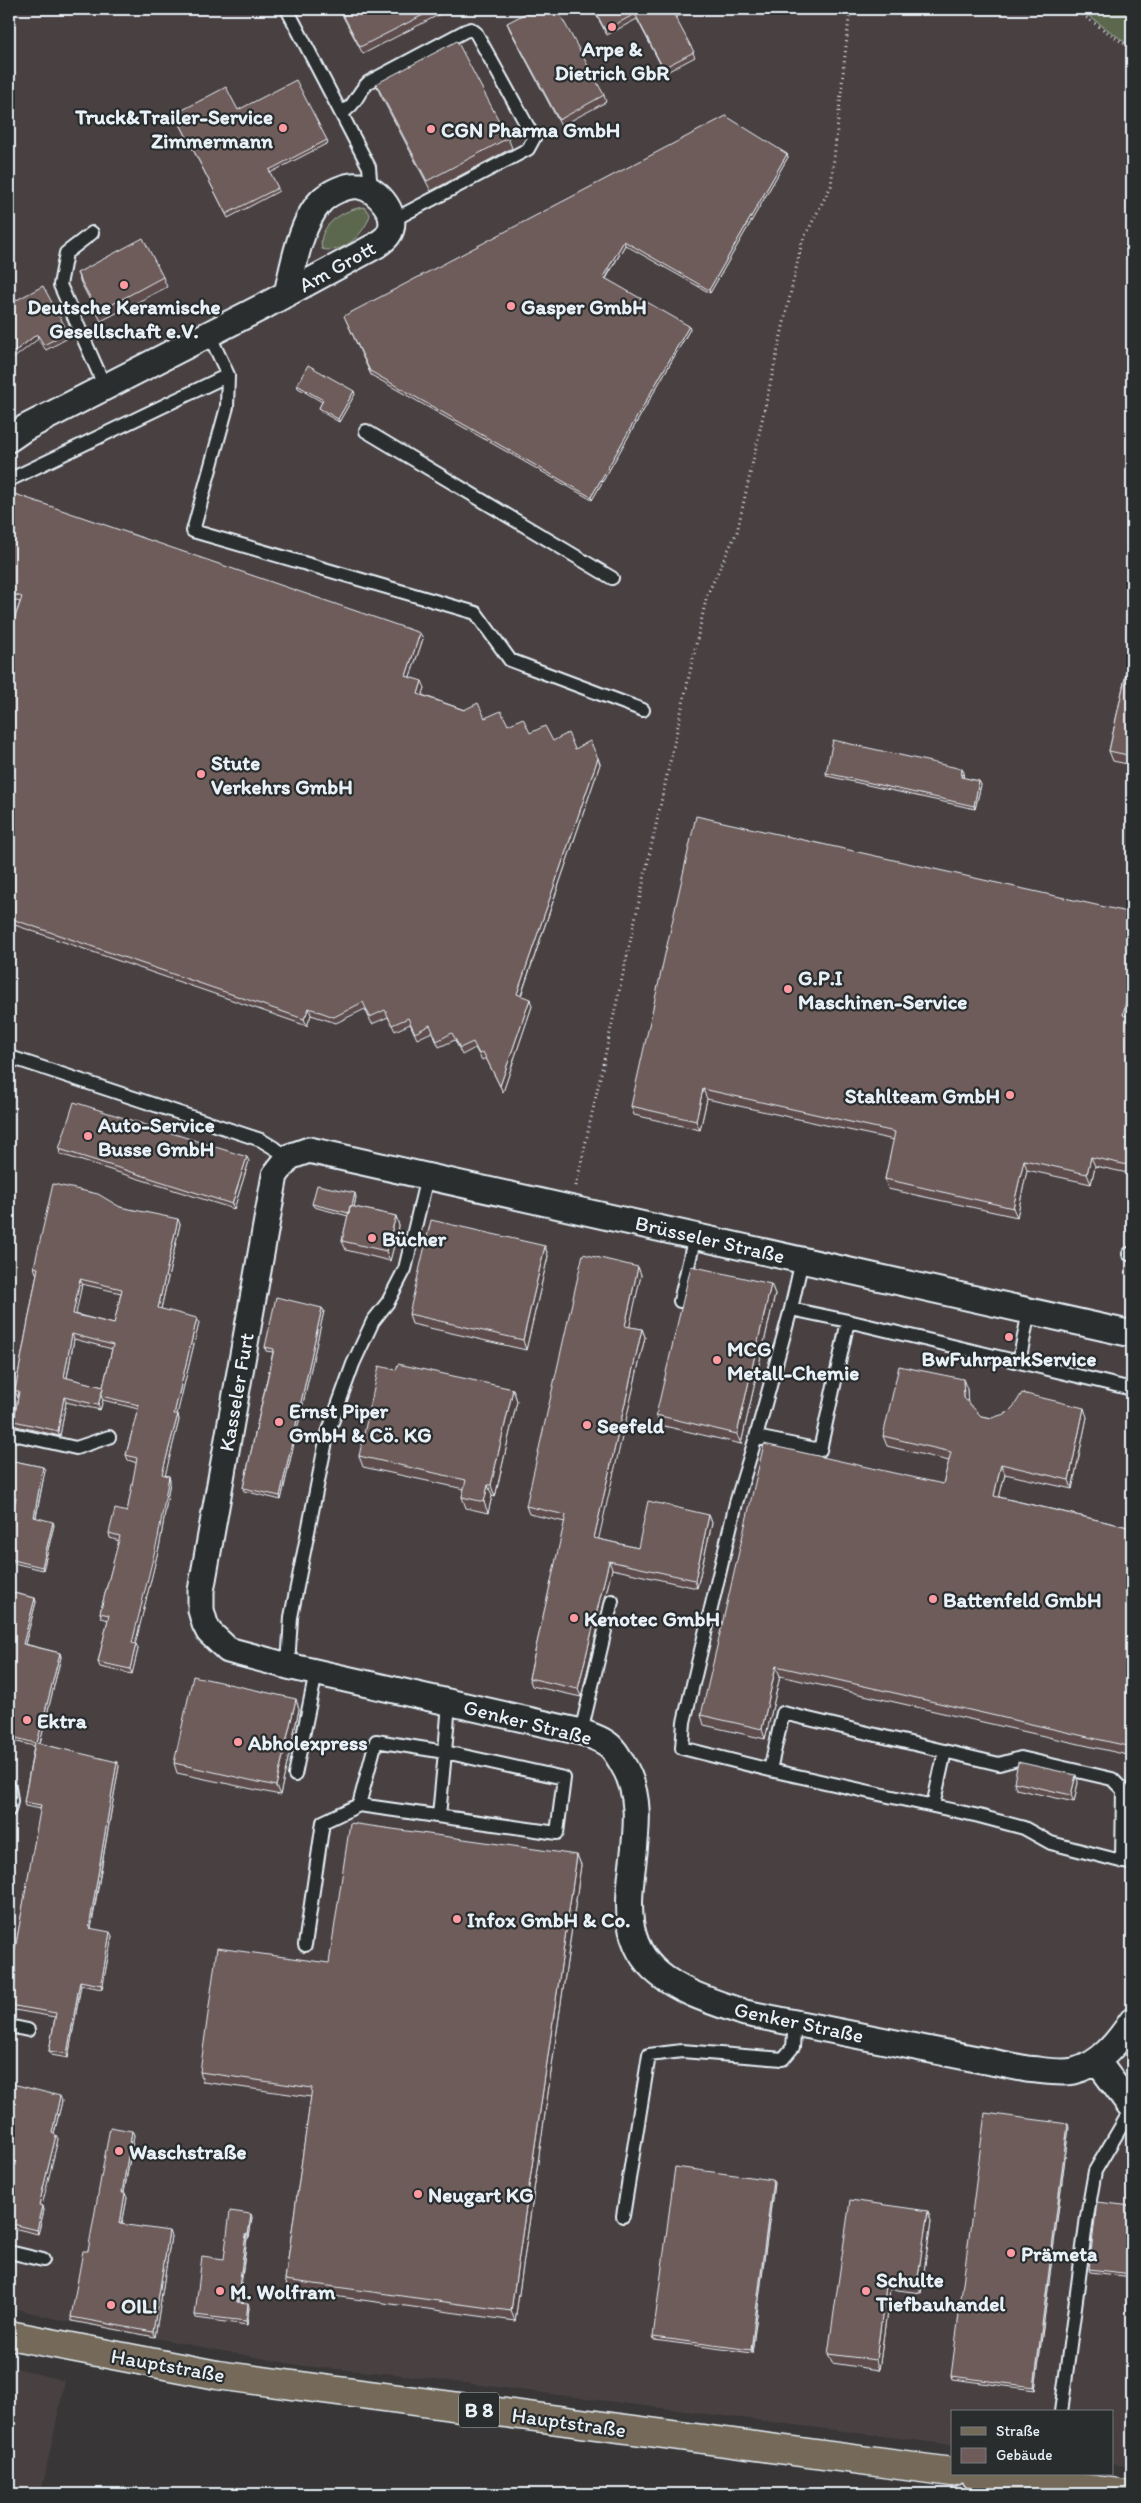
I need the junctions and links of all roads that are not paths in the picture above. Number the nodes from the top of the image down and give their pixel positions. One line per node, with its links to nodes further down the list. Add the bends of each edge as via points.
1 (287, 9): 2 (lane)
2 (341, 113): 3 (lane, via 368,167); 4 (lane, via 354,105 369,82 472,30 534,138 528,149)
3 (371, 190): 4 (street, Am Grott, via 382,199); 6 (street, Am Grott, via 359,186 340,189 321,200 311,215 294,259)
4 (391, 221): 6 (street, Am Grott, via 389,234 377,245)
5 (92, 233): 9 (lane, via 66,253 60,285)
6 (287, 294): 7 (street, Am Grott)
7 (208, 334): 8 (lane); 9 (street, Am Grott)
8 (228, 375): 12 (lane); 14 (lane, via 227,407 193,532 476,613 510,660)
9 (105, 387): 11 (street, Am Grott)
10 (366, 431): 13 (lane)
11 (9, 439)
12 (9, 480)
13 (612, 578)
14 (643, 710)
15 (9, 1060): 16 (lane, via 13,1058 58,1072 261,1140)
16 (289, 1157): 17 (street, Brüsseler Straße, via 309,1150); 31 (street, Kasseler Furt, via 275,1175 266,1218 201,1591 201,1610)
17 (427, 1177): 18 (street, Brüsseler Straße); 32 (lane, via 404,1268 353,1364 327,1436 291,1617)
18 (695, 1236): 19 (street, Brüsseler Straße); 20 (lane)
19 (802, 1260): 21 (lane); 22 (street, Brüsseler Straße)
20 (680, 1301)
21 (791, 1309): 23 (lane); 29 (lane)
22 (1029, 1311): 24 (street, Brüsseler Straße); 25 (lane)
23 (848, 1321): 25 (lane); 29 (lane, via 820,1450)
24 (1132, 1334)
25 (1019, 1362): 26 (lane)
26 (1132, 1389)
27 (9, 1432): 28 (lane, via 76,1448)
28 (110, 1437)
29 (756, 1437): 38 (lane, via 736,1503 684,1722 682,1748)
30 (612, 1601): 35 (lane)
31 (209, 1632): 32 (street, Genker Straße, via 228,1650)
32 (288, 1666): 33 (street, Genker Straße)
33 (316, 1673): 34 (street, Genker Straße); 39 (lane)
34 (449, 1703): 35 (street, Genker Straße); 37 (lane)
35 (581, 1732): 48 (street, Genker Straße, via 606,1743 614,1751 626,1768 636,1793 637,1838 629,1906 630,1928 643,1955 658,1973 701,1998 745,2013)
36 (945, 1751): 38 (lane, via 782,1713); 42 (lane); 45 (lane, via 999,1764 1021,1758 1112,1780 1123,1790)
37 (445, 1752): 41 (lane, via 376,1741); 44 (lane); 44 (lane, via 564,1778 557,1833)
38 (770, 1770): 42 (lane)
39 (295, 1775)
40 (9, 1787): 43 (lane)
41 (359, 1805): 44 (lane); 46 (lane, via 323,1822)
42 (933, 1806): 45 (lane, via 1024,1828 1051,1843)
43 (9, 1810)
44 (439, 1816)
45 (1127, 1863)
46 (305, 1945)
47 (1132, 2022): 51 (street, Genker Straße)
48 (795, 2023): 51 (street, Genker Straße, via 1027,2070 1072,2071); 53 (lane, via 792,2047 783,2060 682,2051 649,2055)
49 (9, 2026): 50 (lane)
50 (28, 2030)
51 (1097, 2062): 52 (street)
52 (1132, 2108): 57 (lane, via 1095,2171)
53 (623, 2216)
54 (9, 2252): 55 (lane)
55 (43, 2260)
56 (9, 2335): 58 (main road, Hauptstraße / B 8, via 217,2375)
57 (1061, 2410)
58 (951, 2472)
59 (988, 2476): 60 (main road)
60 (1126, 2494)

